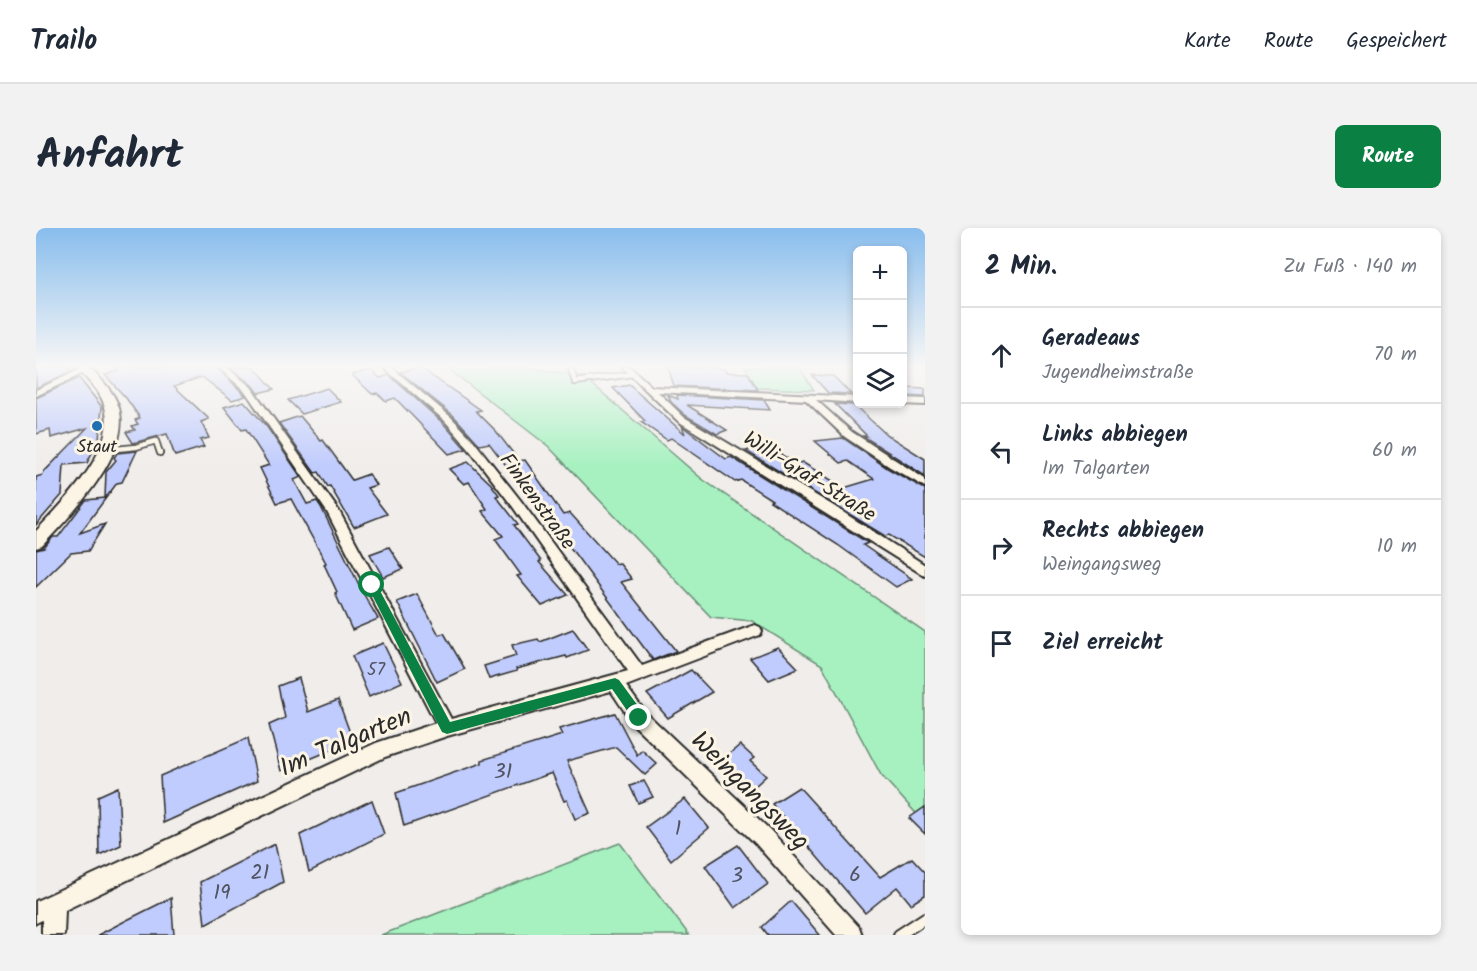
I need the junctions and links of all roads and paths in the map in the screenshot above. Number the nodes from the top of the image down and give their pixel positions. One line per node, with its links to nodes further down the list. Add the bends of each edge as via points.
1 (109, 400): 8 (main road, via 114,412)
2 (256, 400): 16 (street, via 333,511)
3 (426, 400): 14 (street, Finkenstraße, via 469,442)
4 (661, 400): 12 (street, Willi-Graf-Straße, via 701,432)
5 (811, 400): 10 (street, via 848,433)
6 (907, 401): 7 (street)
7 (925, 402)
8 (106, 450): 9 (lane, via 156,441); 11 (main road, via 77,495)
9 (160, 453)
10 (925, 484)
11 (36, 542)
12 (925, 571)
13 (755, 631): 14 (street, Im Talgarten)
14 (640, 675): 15 (street, Im Talgarten)
15 (615, 683): 16 (street, Im Talgarten); 20 (street, Weingangsweg, via 639,718 763,837)
16 (447, 728): 17 (street, Im Talgarten, via 350,763)
17 (45, 908): 19 (street)
18 (925, 918): 21 (lane)
19 (53, 935)
20 (851, 935)
21 (899, 935)

